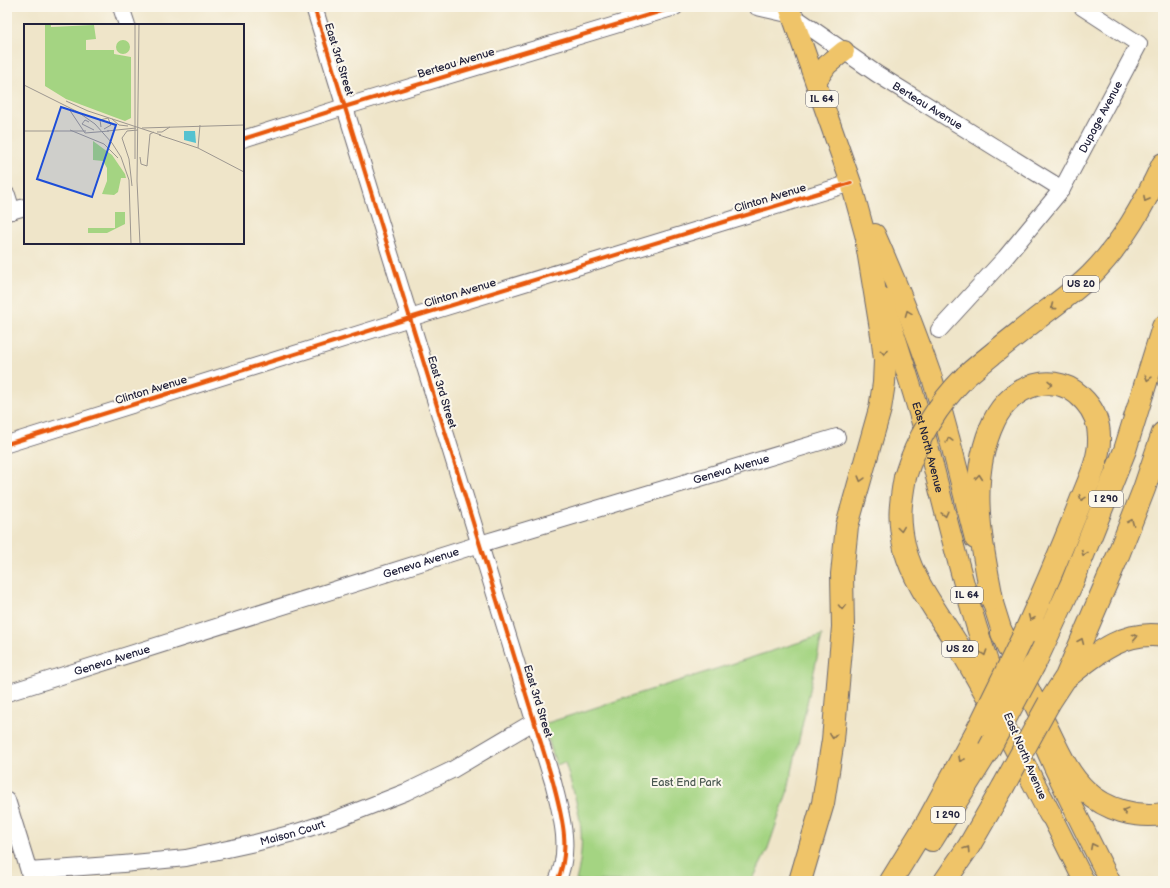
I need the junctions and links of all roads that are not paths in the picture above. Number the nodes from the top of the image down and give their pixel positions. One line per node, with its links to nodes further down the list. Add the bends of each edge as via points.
1 (121, 7): 7 (street)
2 (314, 7): 10 (street, East 3rd Street)
3 (675, 7): 10 (street, Berteau Avenue)
4 (757, 7): 6 (street, Berteau Avenue)
5 (1082, 7): 14 (street, Dupage Avenue, via 1139,44)
6 (790, 11): 8 (street, Berteau Avenue); 9 (main road, East North Avenue / IL 64)
7 (126, 24)
8 (844, 51): 9 (main road, via 827,65); 14 (street, Berteau Avenue)
9 (816, 81): 13 (main road, East North Avenue / IL 64)
10 (344, 107): 11 (street, Berteau Avenue); 18 (street, East 3rd Street)
11 (244, 139)
12 (1163, 164): 32 (highway, US 20, one-way to 32, bridge, via 1132,224 1091,275 952,390 921,436 905,477 900,508 901,529 912,567 982,687)
13 (851, 183): 17 (main road, East North Avenue / IL 64); 18 (street, Clinton Avenue); 25 (main road, East North Avenue / IL 64, one-way to 13, via 932,379 896,280)
14 (1062, 189): 20 (street, via 1005,258)
15 (7, 195): 16 (street)
16 (15, 210)
17 (867, 244): 32 (main road, East North Avenue / IL 64, one-way to 32, via 921,421 985,655); 37 (highway, one-way to 37, via 882,335 884,384 880,409 847,526 842,574 843,627 833,740 823,803)
18 (410, 318): 23 (street, Clinton Avenue); 24 (street, East 3rd Street)
19 (1163, 327): 39 (highway, I 290, one-way to 39, bridge, via 1126,450 1072,583 1034,665 989,749)
20 (939, 330)
21 (1163, 432): 28 (highway, I 290, one-way to 21, via 1142,496)
22 (837, 437): 24 (street, Geneva Avenue)
23 (7, 444)
24 (480, 544): 29 (street, Geneva Avenue); 30 (street, East 3rd Street)
25 (992, 599): 26 (main road, East North Avenue / IL 64); 38 (highway, one-way to 38, bridge, via 980,538 978,504 981,458 994,420 1003,405 1024,389 1050,383 1061,385 1082,398 1091,408 1097,421 1098,452 1092,472 1023,637 980,725 928,821)
26 (1002, 633): 33 (highway, one-way to 26, via 1141,815 1121,811 1087,792 1076,780 1065,764 1032,699); 43 (main road, East North Avenue / IL 64, one-way to 26, via 1052,764 1027,705)
27 (1163, 636): 28 (highway, one-way to 27, via 1100,651 1117,642 1134,636)
28 (1066, 677): 40 (highway, I 290, one-way to 28, bridge, via 969,846)
29 (7, 693)
30 (535, 721): 35 (street, Maison Court, via 452,770 413,789 297,832 186,858); 36 (street, East 3rd Street, via 561,813 563,862)
31 (7, 800): 35 (street)
32 (1050, 814): 34 (main road, East North Avenue / US 20)
33 (1163, 814)
34 (1067, 848): 41 (main road, US 20); 42 (main road, East North Avenue)
35 (30, 876)
36 (557, 881)
37 (800, 881)
38 (891, 881)
39 (906, 881)
40 (945, 881)
41 (1080, 881)
42 (1084, 881)
43 (1110, 881)

